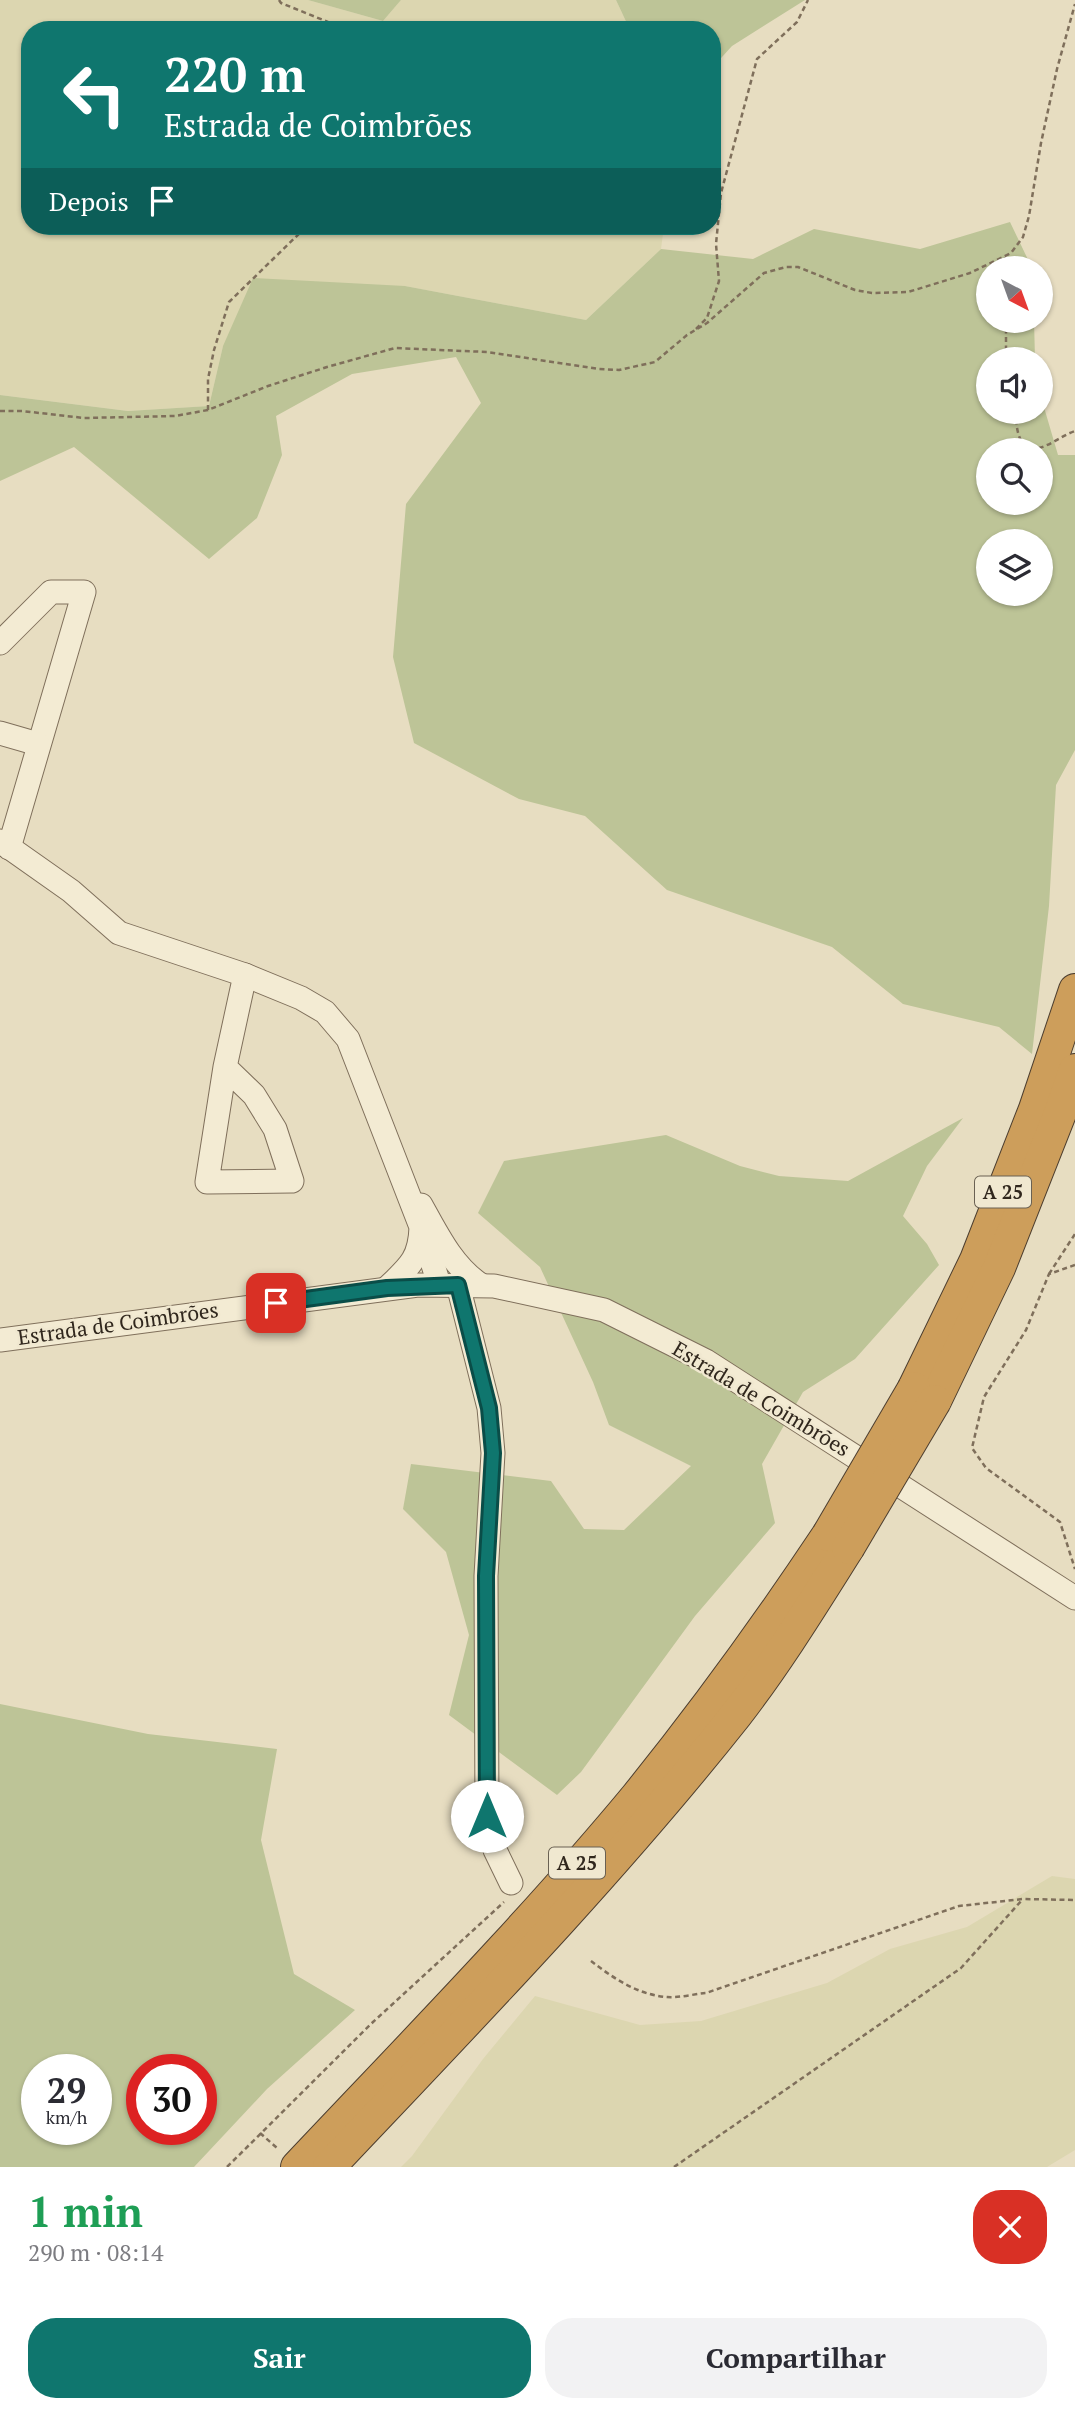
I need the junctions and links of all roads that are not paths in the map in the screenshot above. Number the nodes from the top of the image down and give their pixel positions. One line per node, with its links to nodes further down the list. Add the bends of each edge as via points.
1 (0, 643): 3 (street, via 51,592 84,592)
2 (0, 733): 3 (street)
3 (38, 744): 4 (street)
4 (4, 844): 5 (street, via 71,891 119,933)
5 (246, 975): 7 (street); 9 (street, via 325,1012 348,1039)
6 (1075, 990): 15 (highway, A 25, via 1035,1108)
7 (225, 1067): 7 (street, via 207,1182 292,1181 275,1129 254,1095)
8 (1075, 1070): 15 (highway, A 25, via 999,1268)
9 (392, 1151): 10 (street); 12 (street, via 442,1241 464,1272)
10 (421, 1227): 11 (street); 13 (street, via 421,1246 407,1269)
11 (449, 1284): 12 (street, Estrada de Coimbrões); 13 (street, Estrada de Coimbrões); 18 (street, via 489,1408 493,1453 486,1576 487,1816 495,1850)
12 (481, 1285): 17 (street, Estrada de Coimbrões, via 604,1310 706,1361)
13 (387, 1288): 14 (street, Estrada de Coimbrões)
14 (0, 1340)
15 (925, 1394): 16 (highway, A 25, bridge)
16 (838, 1542): 19 (highway, A 25, via 635,1797 500,1952); 20 (highway, A 25, via 791,1638 656,1812 518,1967)
17 (1075, 1598)
18 (511, 1883)
19 (287, 2158)
20 (329, 2167)

